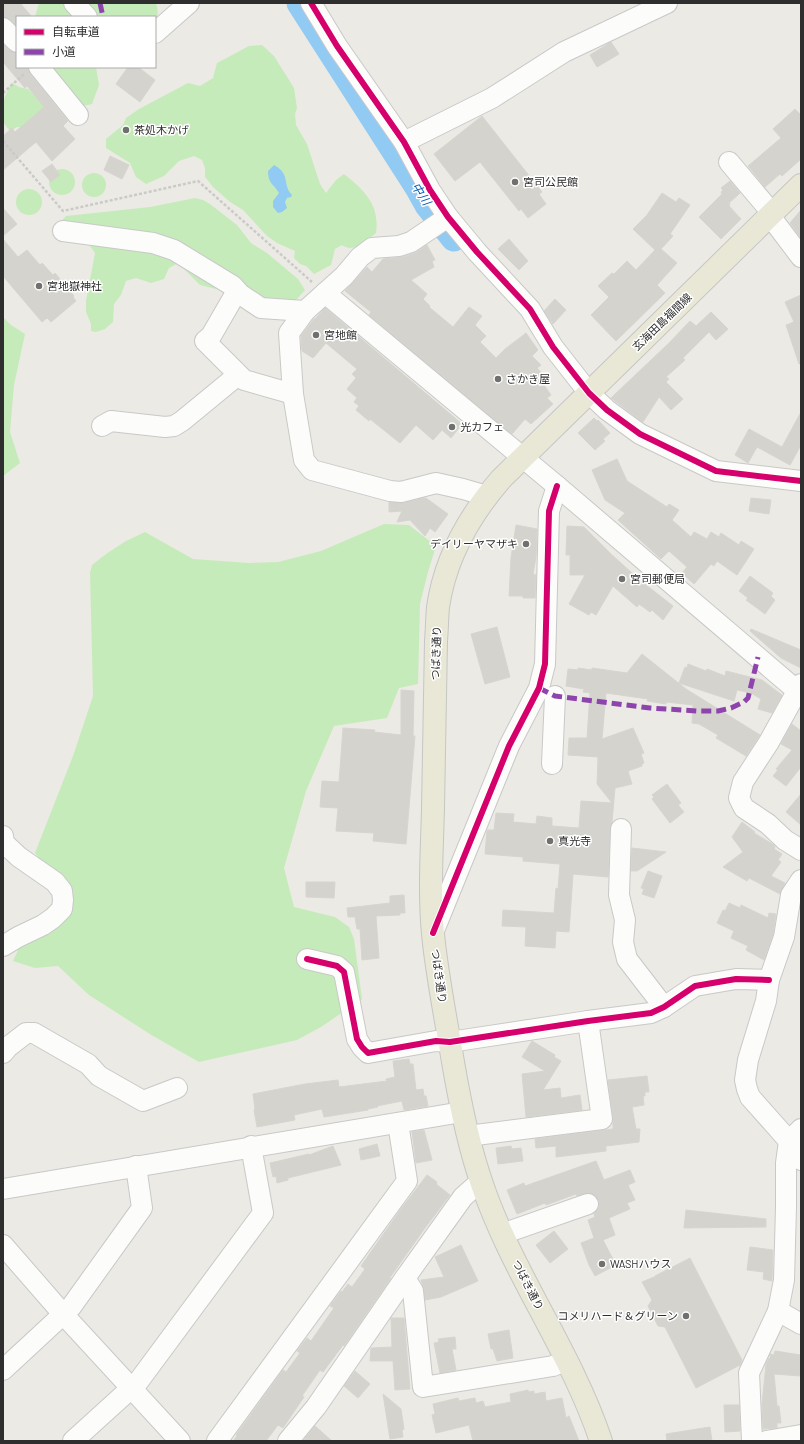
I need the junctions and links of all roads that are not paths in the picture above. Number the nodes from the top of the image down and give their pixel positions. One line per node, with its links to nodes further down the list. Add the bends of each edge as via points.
1 (74, 3): 5 (street)
2 (189, 3): 7 (street)
3 (310, 3): 11 (street)
4 (667, 3): 11 (street, via 564,52 492,98)
5 (86, 16)
6 (3, 28): 8 (street)
7 (156, 32)
8 (16, 41)
9 (40, 68): 10 (street)
10 (78, 115)
11 (404, 142): 15 (street)
12 (729, 162): 14 (street)
13 (801, 185): 14 (main road, 玄海田島福間線)
14 (771, 214): 17 (street); 22 (main road, 玄海田島福間線)
15 (448, 217): 19 (street, via 411,242 399,246 372,248); 22 (street, via 530,308 553,347)
16 (63, 231): 18 (street, via 153,243 174,250 233,286)
17 (801, 257)
18 (237, 291): 20 (street, via 261,308); 21 (street, via 211,336 205,341)
19 (325, 293): 20 (street); 25 (street)
20 (305, 312): 23 (street, via 289,333)
21 (238, 375): 23 (street, via 244,380); 24 (street, via 174,426 111,421)
22 (589, 393): 25 (main road, 玄海田島福間線); 26 (street, via 606,410 640,434 716,471)
23 (293, 394): 28 (street, via 304,460 312,470 390,491 401,492 436,484)
24 (102, 426)
25 (522, 458): 27 (street); 28 (main road, つばき通り)
26 (798, 474)
27 (557, 486): 29 (street); 30 (street, via 549,511 545,664)
28 (487, 496): 36 (main road, つばき通り, via 457,545 444,579 438,607 431,870)
29 (800, 689): 34 (street, via 743,782 739,798 744,808)
30 (547, 692): 31 (street); 36 (street, via 509,746)
31 (552, 764)
32 (621, 829): 40 (street, via 619,895 625,920 623,942 627,959)
33 (3, 836): 37 (street, via 4,843 19,857 55,882 62,891 63,900 62,909 53,918)
34 (801, 850)
35 (801, 880): 39 (street, via 792,895 784,937)
36 (433, 933): 42 (main road, つばき通り)
37 (3, 946)
38 (307, 959): 42 (street, via 337,966 344,972 357,1039 368,1053 436,1041)
39 (769, 980): 40 (street, via 736,979 695,986); 47 (street, via 745,1080 750,1097)
40 (664, 1007): 41 (street, via 651,1013)
41 (588, 1021): 42 (street); 48 (street, via 602,1119)
42 (450, 1042): 45 (main road, つばき通り)
43 (3, 1053): 44 (street, via 26,1033 34,1033 88,1064 99,1076 143,1102)
44 (177, 1088)
45 (462, 1112): 46 (street); 48 (main road, つばき通り)
46 (398, 1123): 49 (street); 67 (street, via 408,1181)
47 (795, 1135): 50 (street); 58 (street, via 786,1163 784,1280)
48 (468, 1136): 52 (main road, つばき通り)
49 (251, 1146): 51 (street); 63 (street, via 263,1213 143,1376)
50 (801, 1160)
51 (136, 1166): 53 (street); 59 (street, via 142,1208 71,1307)
52 (481, 1181): 55 (main road, つばき通り); 57 (street, via 463,1197)
53 (3, 1188)
54 (588, 1204): 55 (street)
55 (502, 1234): 61 (main road, つばき通り)
56 (3, 1245): 59 (street)
57 (405, 1278): 61 (street, via 413,1291 423,1387 553,1366); 68 (street, via 316,1407)
58 (778, 1311): 60 (street); 70 (street, via 749,1373)
59 (63, 1314): 62 (street); 63 (street)
60 (801, 1324)
61 (567, 1360): 69 (main road, つばき通り)
62 (3, 1370)
63 (131, 1388): 65 (street); 66 (street)
64 (801, 1435): 71 (street)
65 (73, 1441)
66 (180, 1441)
67 (217, 1441)
68 (288, 1441)
69 (601, 1441)
70 (752, 1441)
71 (766, 1441)

